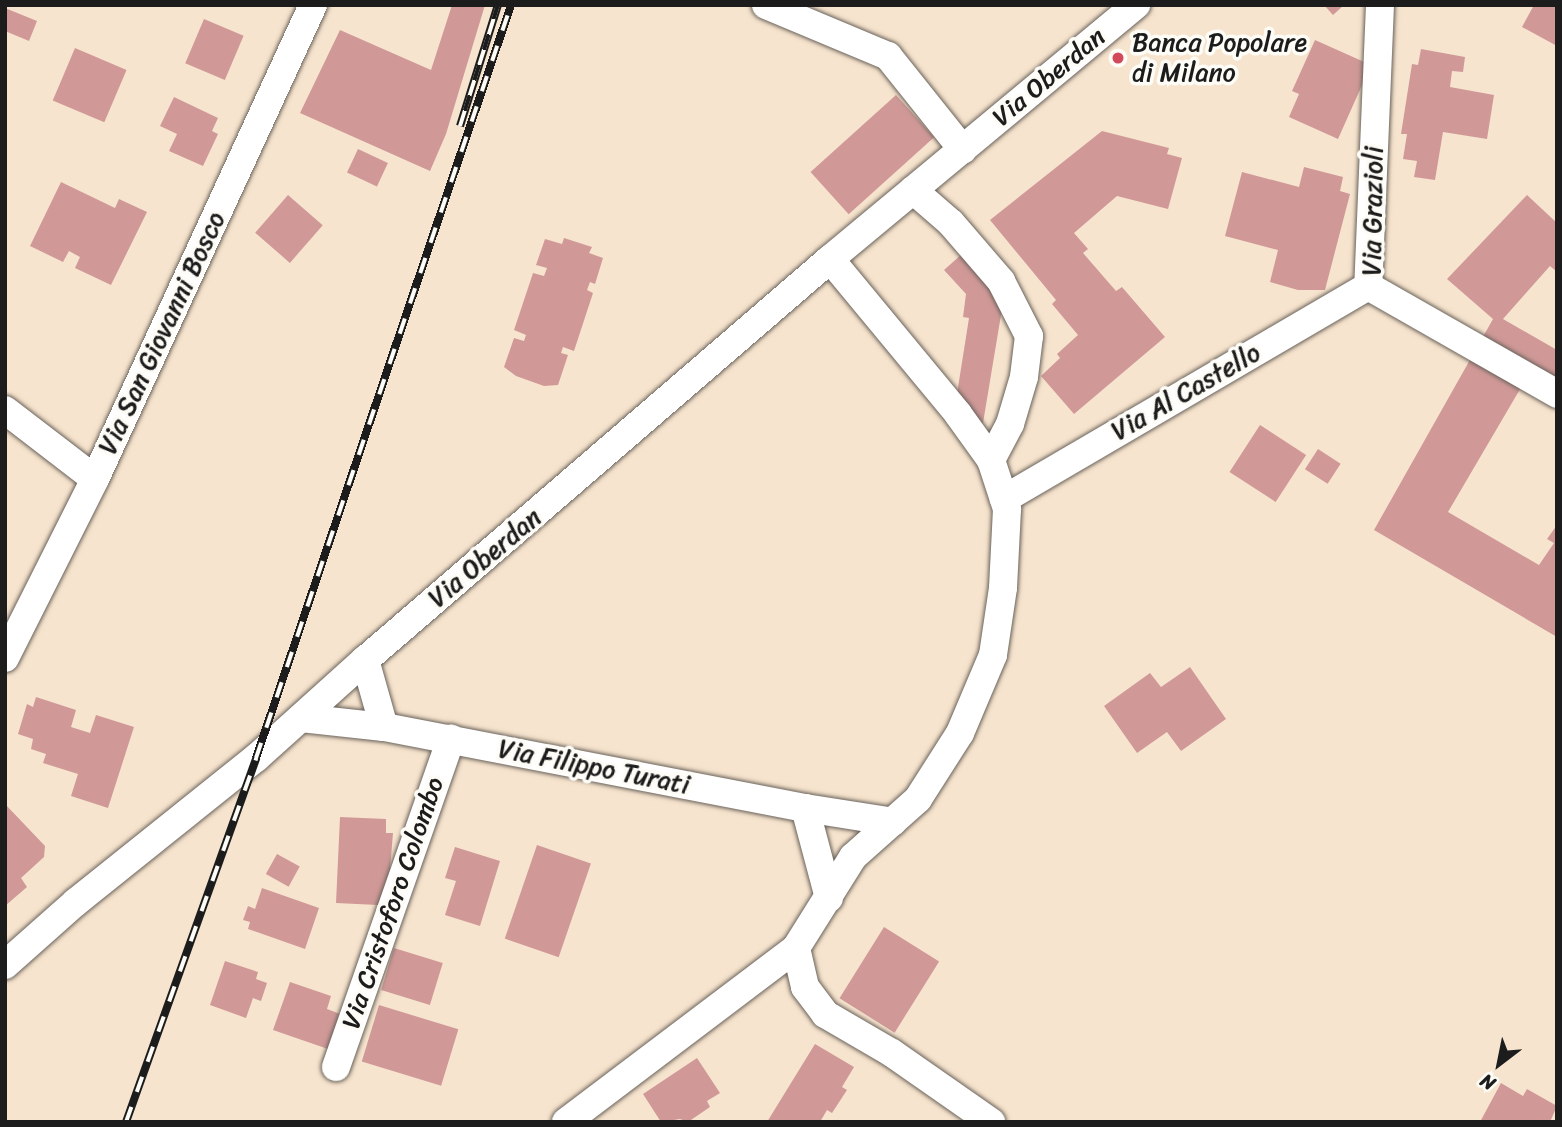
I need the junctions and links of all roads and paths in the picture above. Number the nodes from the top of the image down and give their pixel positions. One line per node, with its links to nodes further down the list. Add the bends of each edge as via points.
1 (313, 5): 12 (street, Via San Giovanni Bosco)
2 (766, 5): 5 (street, via 888,56)
3 (1136, 5): 5 (street, Via Oberdan)
4 (1380, 5): 8 (street, Via Grazioli)
5 (962, 150): 6 (street, Via Oberdan)
6 (913, 190): 7 (street, Via Oberdan); 11 (street, via 951,223 1001,281 1029,336 1024,377 1010,424)
7 (830, 259): 11 (street); 15 (street, Via Oberdan)
8 (1368, 286): 9 (street, Via Grazioli); 13 (street, Via Al Castello)
9 (1557, 394)
10 (5, 410): 12 (street)
11 (991, 460): 13 (street)
12 (95, 478): 14 (street, Via San Giovanni Bosco)
13 (1004, 499): 20 (street, via 1003,588 993,654 960,733 918,799)
14 (5, 658)
15 (365, 660): 16 (street, Via Oberdan); 17 (street)
16 (302, 718): 17 (street, Via Filippo Turati); 23 (street, Via Oberdan)
17 (384, 727): 18 (street, Via Filippo Turati)
18 (451, 739): 19 (street, Via Filippo Turati); 24 (street, Via Cristoforo Colombo)
19 (805, 808): 20 (street, Via Filippo Turati); 21 (street)
20 (893, 822): 21 (street, via 853,858)
21 (829, 898): 22 (street)
22 (796, 948): 25 (street); 26 (street, via 804,987 825,1014 892,1053)
23 (5, 965)
24 (336, 1068)
25 (566, 1122)
26 (991, 1122)

